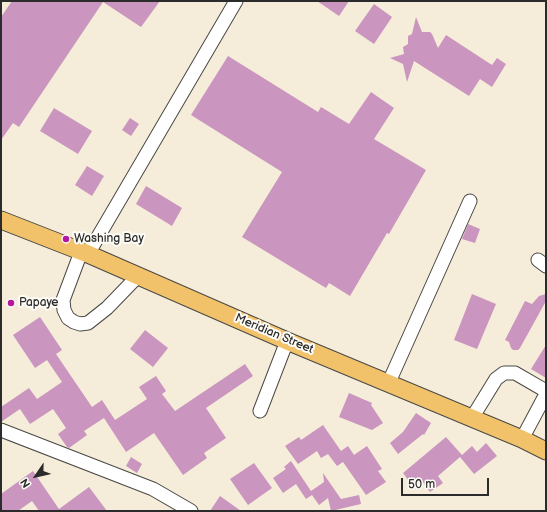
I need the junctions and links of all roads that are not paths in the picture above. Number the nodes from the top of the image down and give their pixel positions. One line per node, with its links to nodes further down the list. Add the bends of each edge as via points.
1 (236, 1): 4 (street)
2 (470, 201): 7 (street)
3 (1, 220): 4 (main road, Meridian Street)
4 (85, 253): 5 (main road, Meridian Street); 5 (street, via 63,300 68,318 74,322 88,323 107,308)
5 (138, 276): 6 (main road, Meridian Street)
6 (287, 341): 7 (main road, Meridian Street); 9 (street)
7 (388, 382): 10 (main road, Meridian Street)
8 (546, 392): 10 (street, via 515,373 504,373 496,379); 12 (street)
9 (260, 411)
10 (472, 418): 12 (main road, Meridian Street)
11 (1, 430): 14 (street, via 153,489)
12 (522, 439): 13 (main road, Meridian Street)
13 (546, 451)
14 (191, 511)

